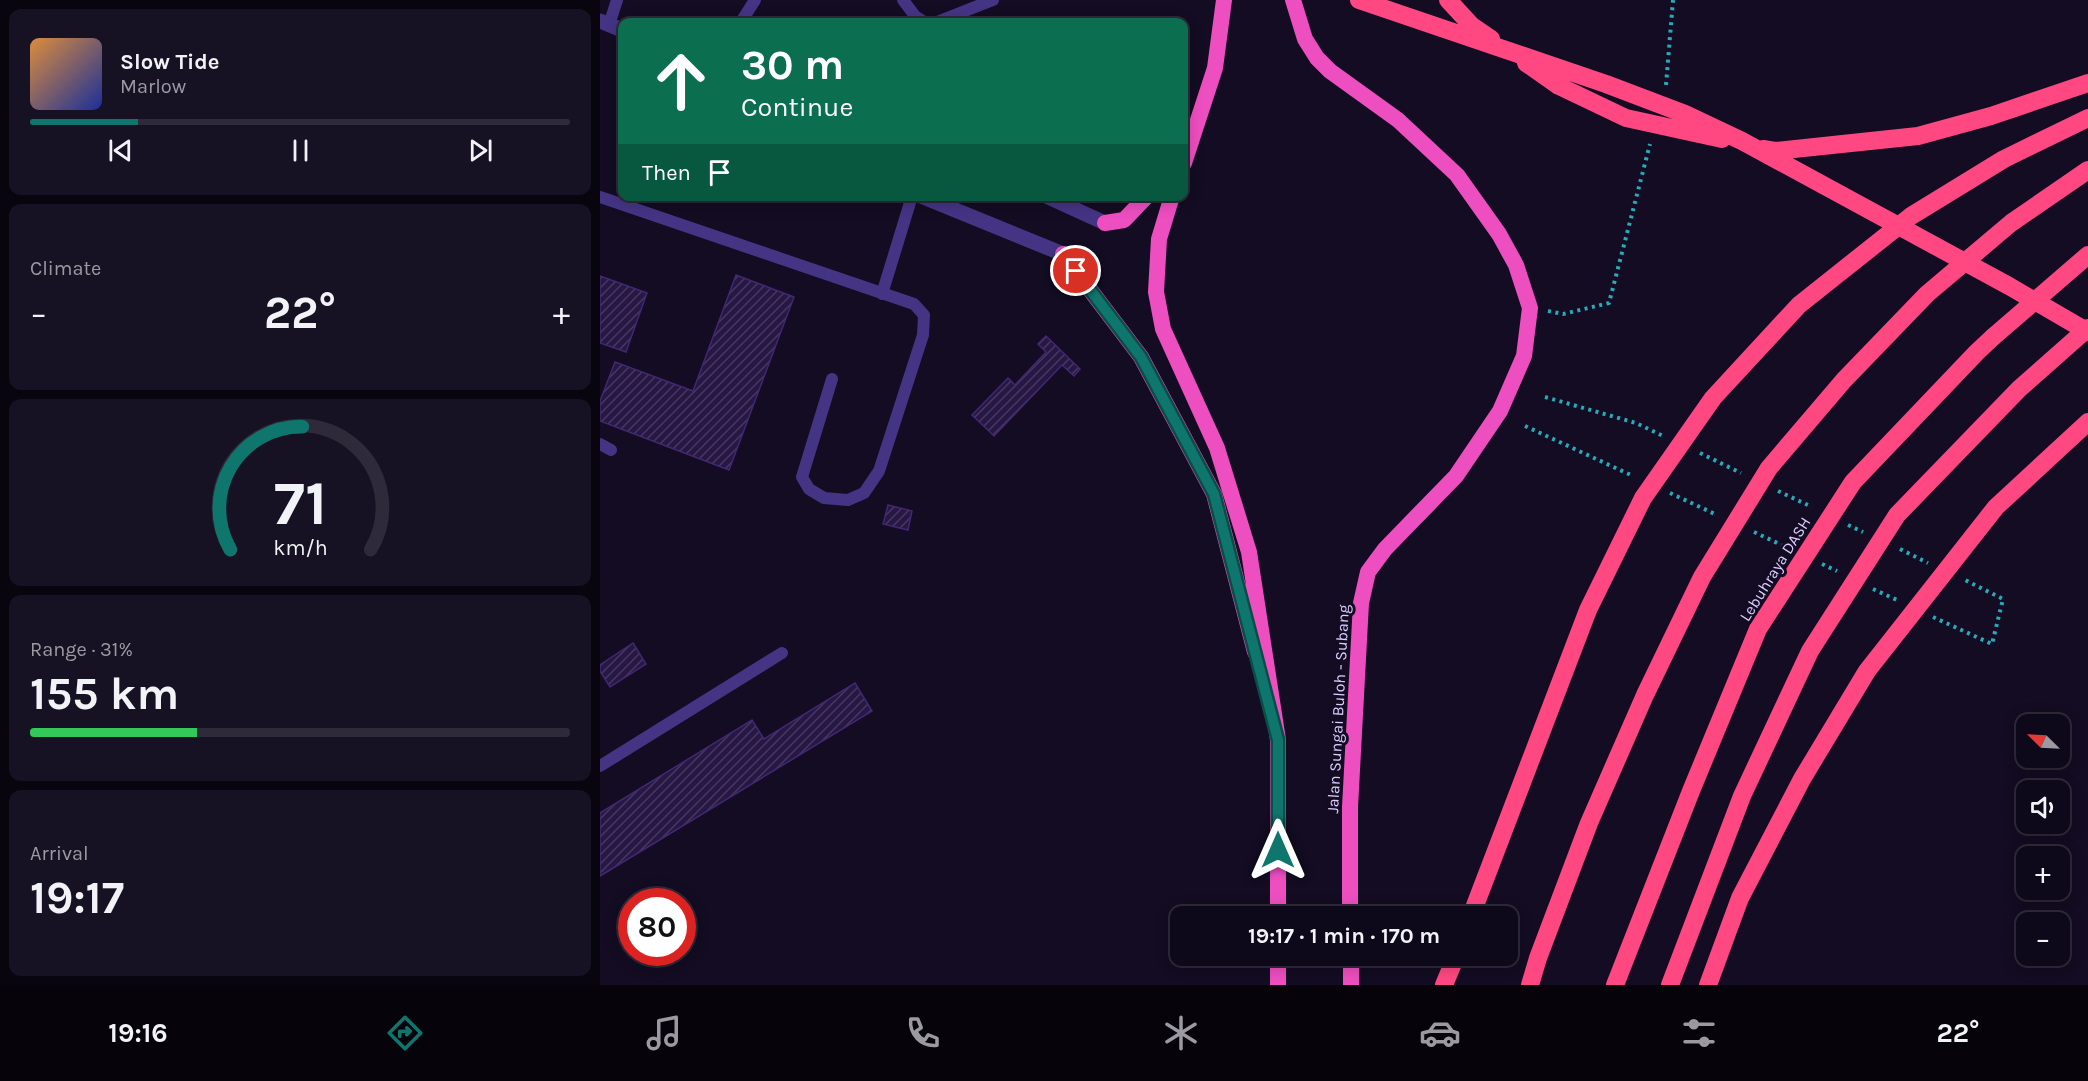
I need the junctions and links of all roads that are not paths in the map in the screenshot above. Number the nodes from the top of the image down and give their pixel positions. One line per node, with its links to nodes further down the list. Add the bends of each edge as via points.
1 (617, 0): 12 (lane)
2 (755, 0): 9 (lane)
3 (903, 0): 10 (lane)
4 (993, 0): 11 (lane)
5 (1224, 0): 15 (highway, via 1215,68)
6 (1293, 0): 35 (highway, Jalan Sungai Buloh - Subang, via 1305,39 1317,58 1398,120 1457,175 1499,234 1516,265 1530,308 1524,356 1500,411 1456,476 1385,549 1368,572 1361,603 1351,784)
7 (1359, 0): 16 (highway, bridge, via 1606,84)
8 (1448, 0): 16 (highway, bridge, via 1472,26 1559,86 1626,118)
9 (744, 18)
10 (918, 18)
11 (947, 18)
12 (610, 25)
13 (2088, 83): 16 (highway, bridge, via 1918,136 1775,151)
14 (2088, 118): 36 (highway, bridge, via 2004,159 1911,216 1799,305 1713,398 1643,498 1588,610)
15 (1188, 142)
16 (1752, 146): 28 (highway, bridge)
17 (2088, 170): 37 (highway, bridge, via 2011,223 1927,294 1844,380 1769,468 1702,577 1646,694 1589,823)
18 (600, 197): 27 (lane)
19 (910, 201): 27 (lane)
20 (933, 201): 25 (street)
21 (1057, 201): 24 (street)
22 (1142, 201): 24 (highway, via 1124,220)
23 (1170, 201): 32 (highway, via 1159,239 1156,292 1163,329 1217,448 1249,552)
24 (1105, 223)
25 (1063, 254): 32 (highway, via 1141,357 1214,494)
26 (2088, 255): 46 (highway, Lebuhraya DASH, bridge, via 1977,351 1853,482 1758,629)
27 (882, 294): 29 (lane, via 914,304 924,315 923,335 879,471 864,494 848,500 824,498 809,489 802,477)
28 (2088, 330): 47 (highway, bridge, via 2019,389 1898,515 1816,641 1742,796)
29 (832, 379)
30 (2088, 422): 48 (highway, bridge, via 1996,507 1867,671 1802,779 1740,898)
31 (782, 653): 33 (lane)
32 (1278, 740): 34 (highway)
33 (600, 766)
34 (1278, 906)
35 (1350, 906)
36 (1475, 906)
37 (1538, 958): 44 (highway, bridge); 45 (highway, bridge)
38 (1278, 966): 41 (highway)
39 (1351, 966): 42 (highway)
40 (1452, 966): 43 (highway)
41 (1278, 985)
42 (1351, 985)
43 (1444, 985)
44 (1525, 985)
45 (1530, 985)
46 (1616, 985)
47 (1670, 985)
48 (1708, 985)

